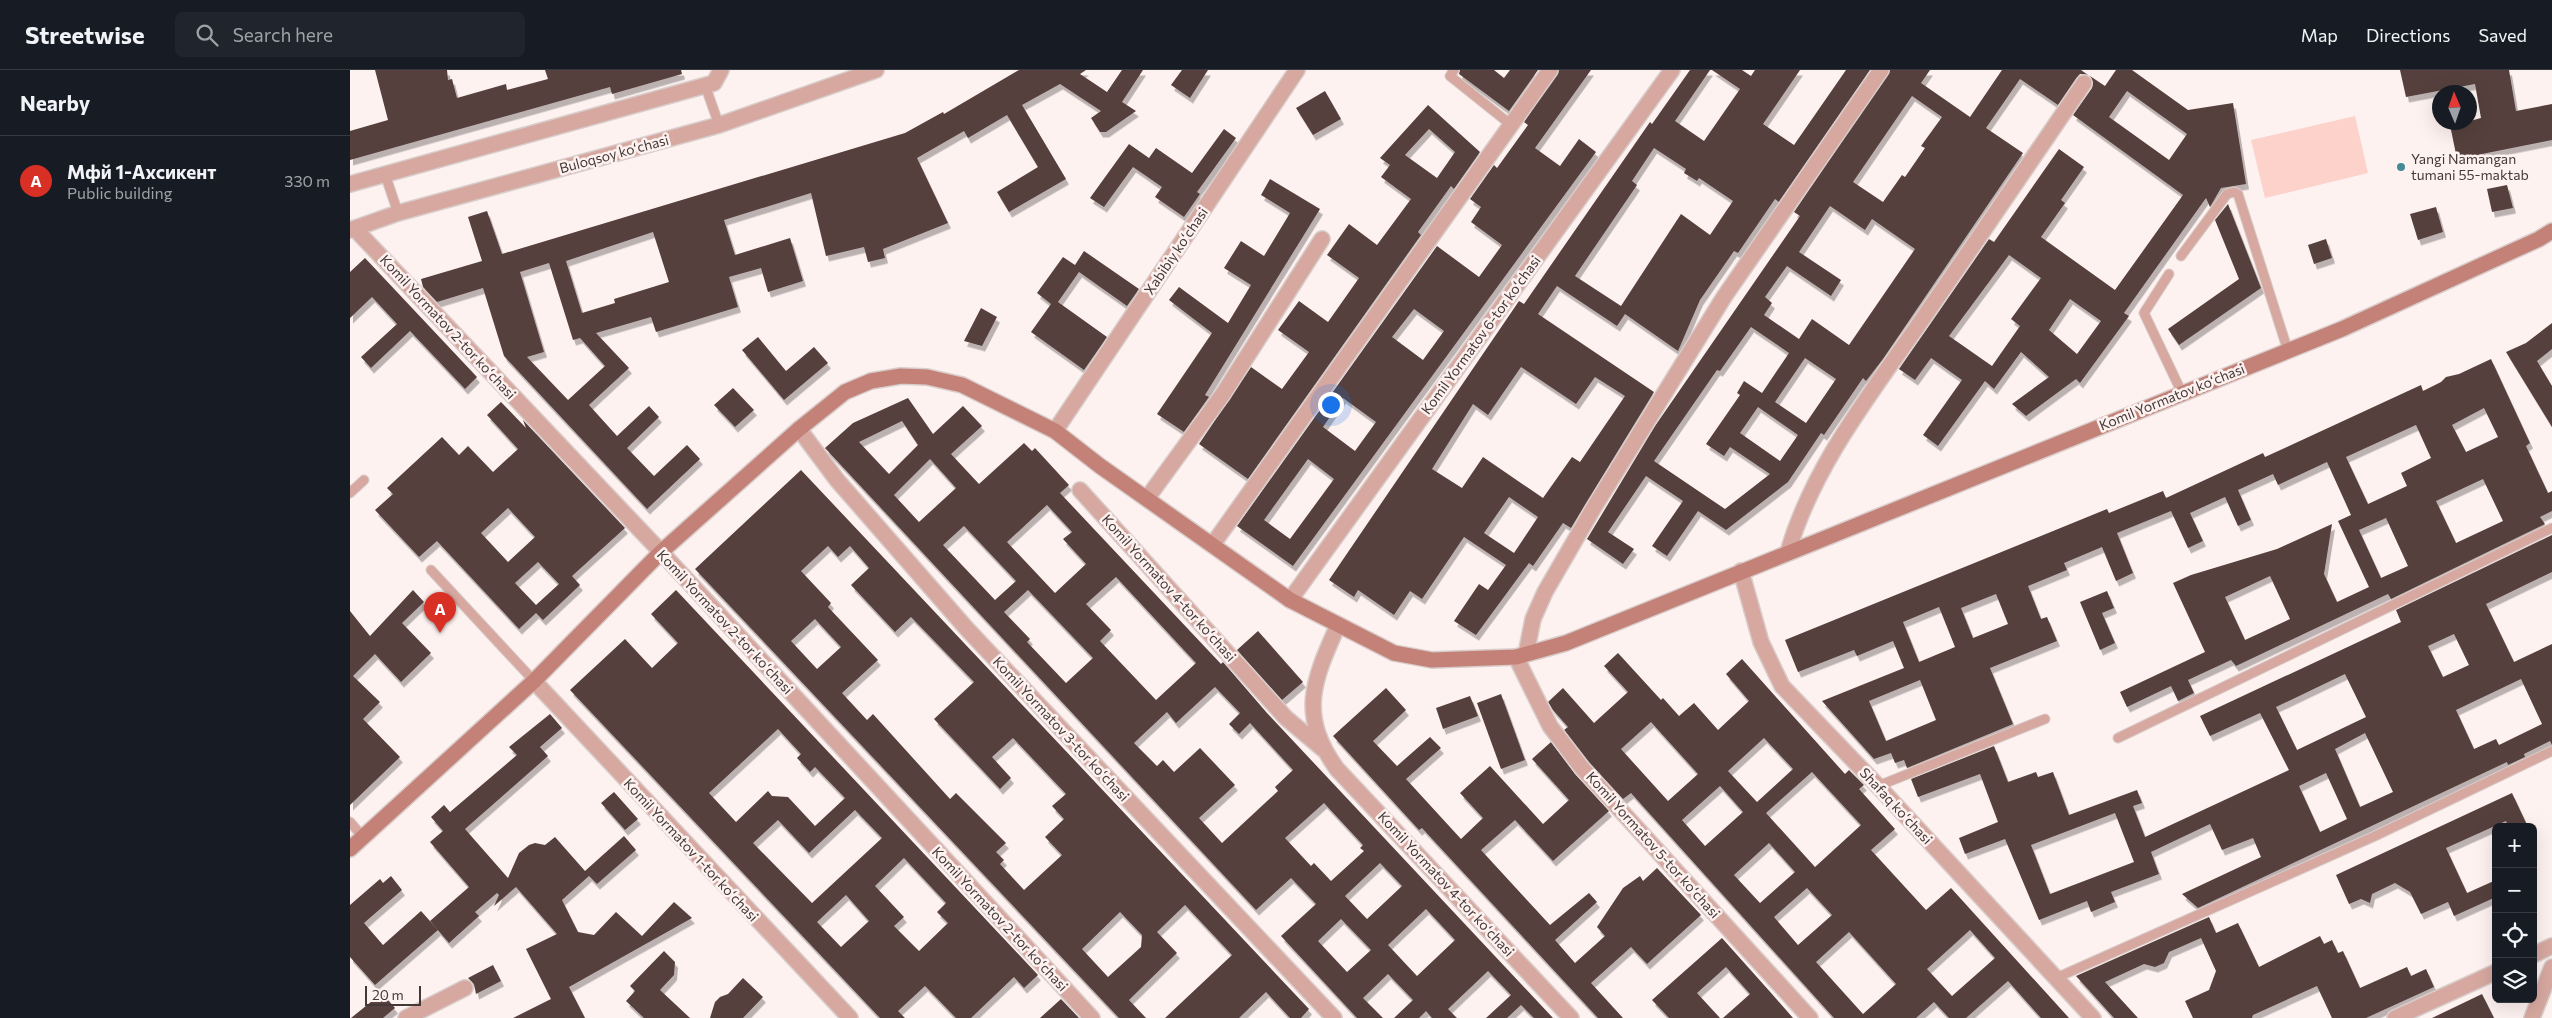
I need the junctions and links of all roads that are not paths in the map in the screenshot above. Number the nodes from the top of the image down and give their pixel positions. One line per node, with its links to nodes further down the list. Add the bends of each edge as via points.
1 (876, 70): 11 (street, Buloqsoy koʻchasi)
2 (1297, 70): 23 (street, Xabibiy koʻchasi)
3 (1454, 70): 10 (lane, via 1450,76)
4 (1550, 70): 10 (street)
5 (1672, 70): 34 (street, Komil Yormatov 6-tor koʻchasi)
6 (1881, 70): 36 (street, via 1724,297 1593,509 1544,592)
7 (723, 71): 9 (street, via 714,82)
8 (2084, 83): 31 (street, via 1839,444 1809,493)
9 (705, 85): 11 (lane); 12 (street)
10 (1510, 124): 29 (street)
11 (719, 125): 14 (street, Buloqsoy koʻchasi)
12 (385, 174): 13 (street); 14 (lane)
13 (350, 184)
14 (398, 213): 15 (street, Buloqsoy koʻchasi)
15 (352, 229): 30 (street, Komil Yormatov 2-tor koʻchasi)
16 (2552, 231): 20 (street, Komil Yormatov koʻchasi, via 2342,329)
17 (1322, 239): 27 (street, via 1223,394)
18 (2181, 256): 20 (lane, via 2227,194 2238,194)
19 (2169, 274): 21 (lane, via 2144,314)
20 (2288, 350): 21 (street, Komil Yormatov koʻchasi)
21 (2182, 393): 31 (street, Komil Yormatov koʻchasi)
22 (799, 429): 23 (street, Komil Yormatov koʻchasi, via 845,392 872,381 901,376 962,385); 30 (street, Komil Yormatov koʻchasi); 55 (street, Komil Yormatov 3-tor koʻchasi, via 837,480 967,629)
23 (1055, 431): 27 (street, Komil Yormatov koʻchasi)
24 (364, 480): 26 (lane)
25 (1080, 490): 40 (street, Komil Yormatov 4-tor koʻchasi, via 1286,718)
26 (350, 492)
27 (1148, 497): 29 (street, Komil Yormatov koʻchasi)
28 (2552, 528): 39 (lane)
29 (1213, 544): 34 (street, Komil Yormatov koʻchasi)
30 (661, 552): 37 (street, Komil Yormatov koʻchasi); 54 (street, Komil Yormatov 2-tor koʻchasi)
31 (1788, 552): 33 (street, Komil Yormatov koʻchasi)
32 (431, 570): 37 (lane)
33 (1741, 571): 36 (street, Komil Yormatov koʻchasi, via 1566,643); 42 (street, Shafaq koʻchasi, via 1761,642 1782,686)
34 (1290, 600): 35 (street, Komil Yormatov koʻchasi)
35 (1338, 625): 36 (street, Komil Yormatov koʻchasi, via 1394,653 1432,660); 40 (street, Komil Yormatov 4-tor koʻchasi, via 1318,673 1312,705)
36 (1521, 656): 57 (street, Komil Yormatov 5-tor koʻchasi, via 1550,726 1582,768)
37 (534, 681): 44 (street, Komil Yormatov koʻchasi); 53 (street, Komil Yormatov 1-tor koʻchasi)
38 (2046, 719): 42 (lane)
39 (2118, 738)
40 (1323, 749): 56 (street, Komil Yormatov 4-tor koʻchasi, via 1337,769)
41 (2552, 750): 50 (lane, via 2375,836)
42 (1878, 786): 50 (street, Shafaq koʻchasi)
43 (350, 822): 44 (lane)
44 (363, 837): 45 (street, Komil Yormatov koʻchasi)
45 (350, 849)
46 (2552, 946): 47 (street)
47 (2537, 952)
48 (2552, 967): 60 (street)
49 (2492, 974): 59 (street)
50 (2056, 978): 58 (street, Shafaq koʻchasi)
51 (465, 988): 52 (street)
52 (406, 1018)
53 (850, 1018)
54 (1092, 1018)
55 (1334, 1018)
56 (1572, 1018)
57 (1810, 1018)
58 (2093, 1018)
59 (2395, 1018)
60 (2532, 1018)

